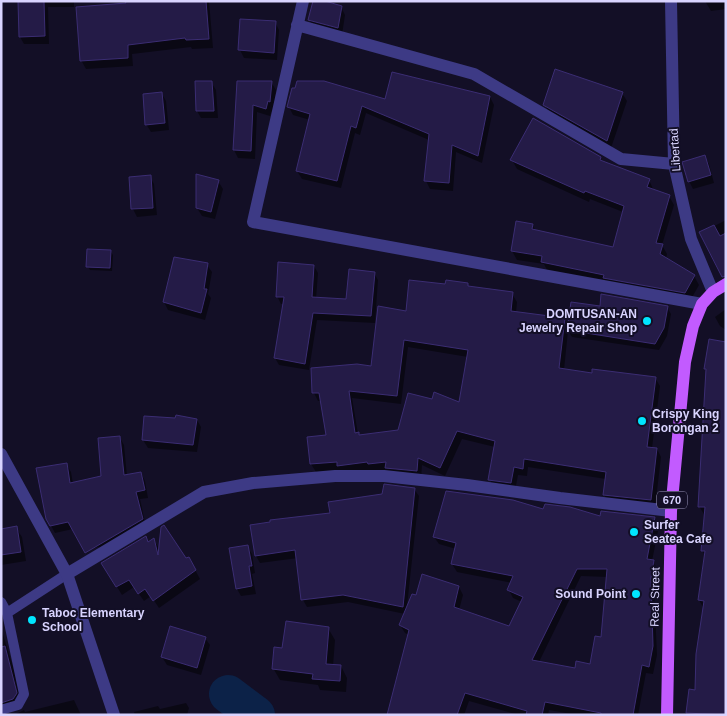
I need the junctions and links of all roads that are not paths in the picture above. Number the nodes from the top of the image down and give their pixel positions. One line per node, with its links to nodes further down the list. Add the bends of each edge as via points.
1 (303, 1): 3 (street)
2 (670, 1): 4 (street, Libertad)
3 (297, 25): 4 (street, via 474,74 621,158); 7 (street, via 252,222)
4 (674, 164): 6 (street, Libertad, via 691,239)
5 (726, 284): 6 (main road, Real Street / 670)
6 (713, 292): 7 (main road, Real Street / 670)
7 (702, 304): 9 (main road, Real Street / 670, via 693,326 686,362)
8 (1, 454): 10 (street)
9 (670, 511): 10 (street, via 384,476 336,476 253,483 204,492); 15 (main road, Real Street / 670)
10 (68, 574): 12 (lane); 14 (street)
11 (1, 602): 12 (lane)
12 (7, 613): 13 (lane, via 24,694 18,705)
13 (1, 710)
14 (114, 715)
15 (667, 715)

